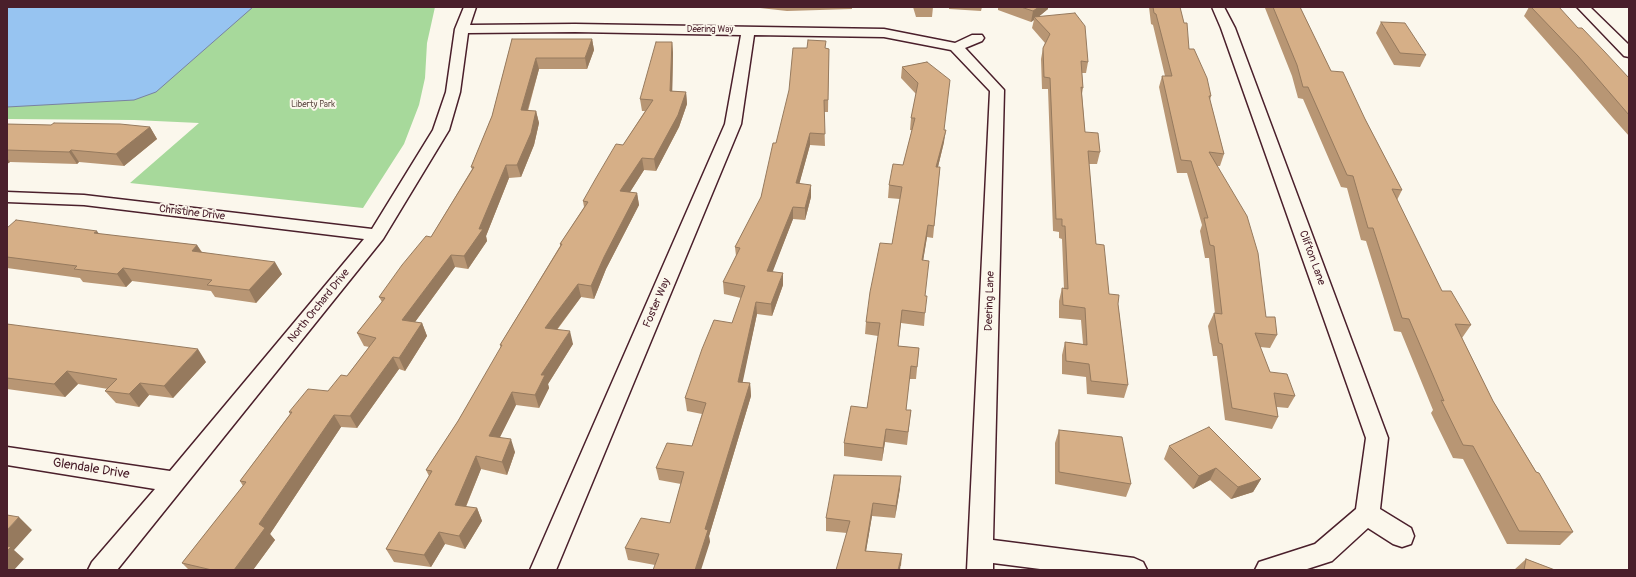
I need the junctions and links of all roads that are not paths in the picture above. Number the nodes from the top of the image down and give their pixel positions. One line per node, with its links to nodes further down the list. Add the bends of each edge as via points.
1 (470, 7): 4 (street, North Orchard Drive)
2 (1218, 7): 13 (street, Clifton Lane, via 1228,28 1377,438)
3 (1583, 7): 8 (street)
4 (462, 30): 5 (street, Deering Way); 10 (street, North Orchard Drive, via 453,92 441,130)
5 (748, 30): 7 (street, Deering Way, via 884,32); 17 (street, Foster Way, via 733,124)
6 (977, 38): 7 (street)
7 (956, 47): 15 (street, Deering Lane, via 997,90)
8 (1629, 53)
9 (7, 196): 10 (street, Christine Drive, via 84,200)
10 (377, 235): 12 (street, North Orchard Drive)
11 (7, 456): 12 (street, Glendale Drive)
12 (175, 482): 16 (street, North Orchard Drive)
13 (1368, 514): 14 (street); 19 (street, via 1323,553)
14 (1402, 536)
15 (980, 560): 18 (street)
16 (101, 570)
17 (543, 570)
18 (1134, 570)
19 (1268, 570)

